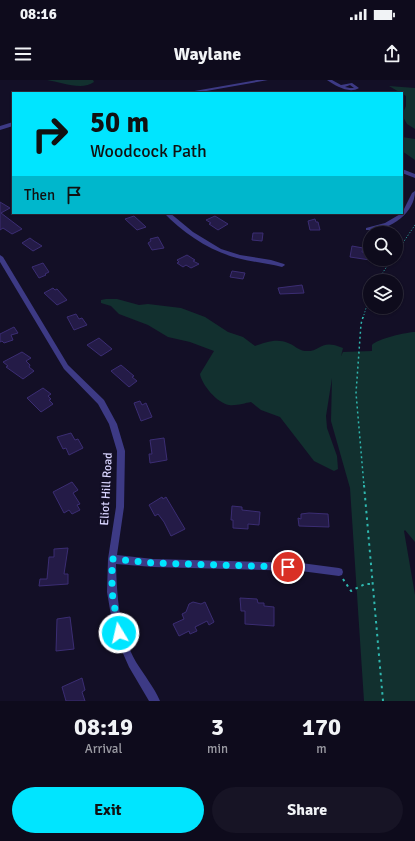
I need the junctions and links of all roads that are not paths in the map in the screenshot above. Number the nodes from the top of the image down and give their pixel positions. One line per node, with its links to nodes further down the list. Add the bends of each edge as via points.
1 (266, 80): 4 (street)
2 (329, 80): 3 (street)
3 (342, 86)
4 (202, 92)
5 (12, 124): 6 (street)
6 (0, 128)
7 (403, 171): 8 (street)
8 (415, 176)
9 (415, 193): 10 (street)
10 (403, 212)
11 (168, 214): 15 (street, via 195,235 226,253)
12 (402, 214): 13 (street, via 396,221)
13 (385, 226)
14 (0, 257): 16 (street, Eliot Hill Road, via 66,367 100,402 113,424 121,451 120,507)
15 (282, 265)
16 (112, 559): 17 (street, via 153,563 301,567); 18 (street, Eliot Hill Road, via 112,592 119,633 132,664)
17 (339, 572)
18 (155, 701)

